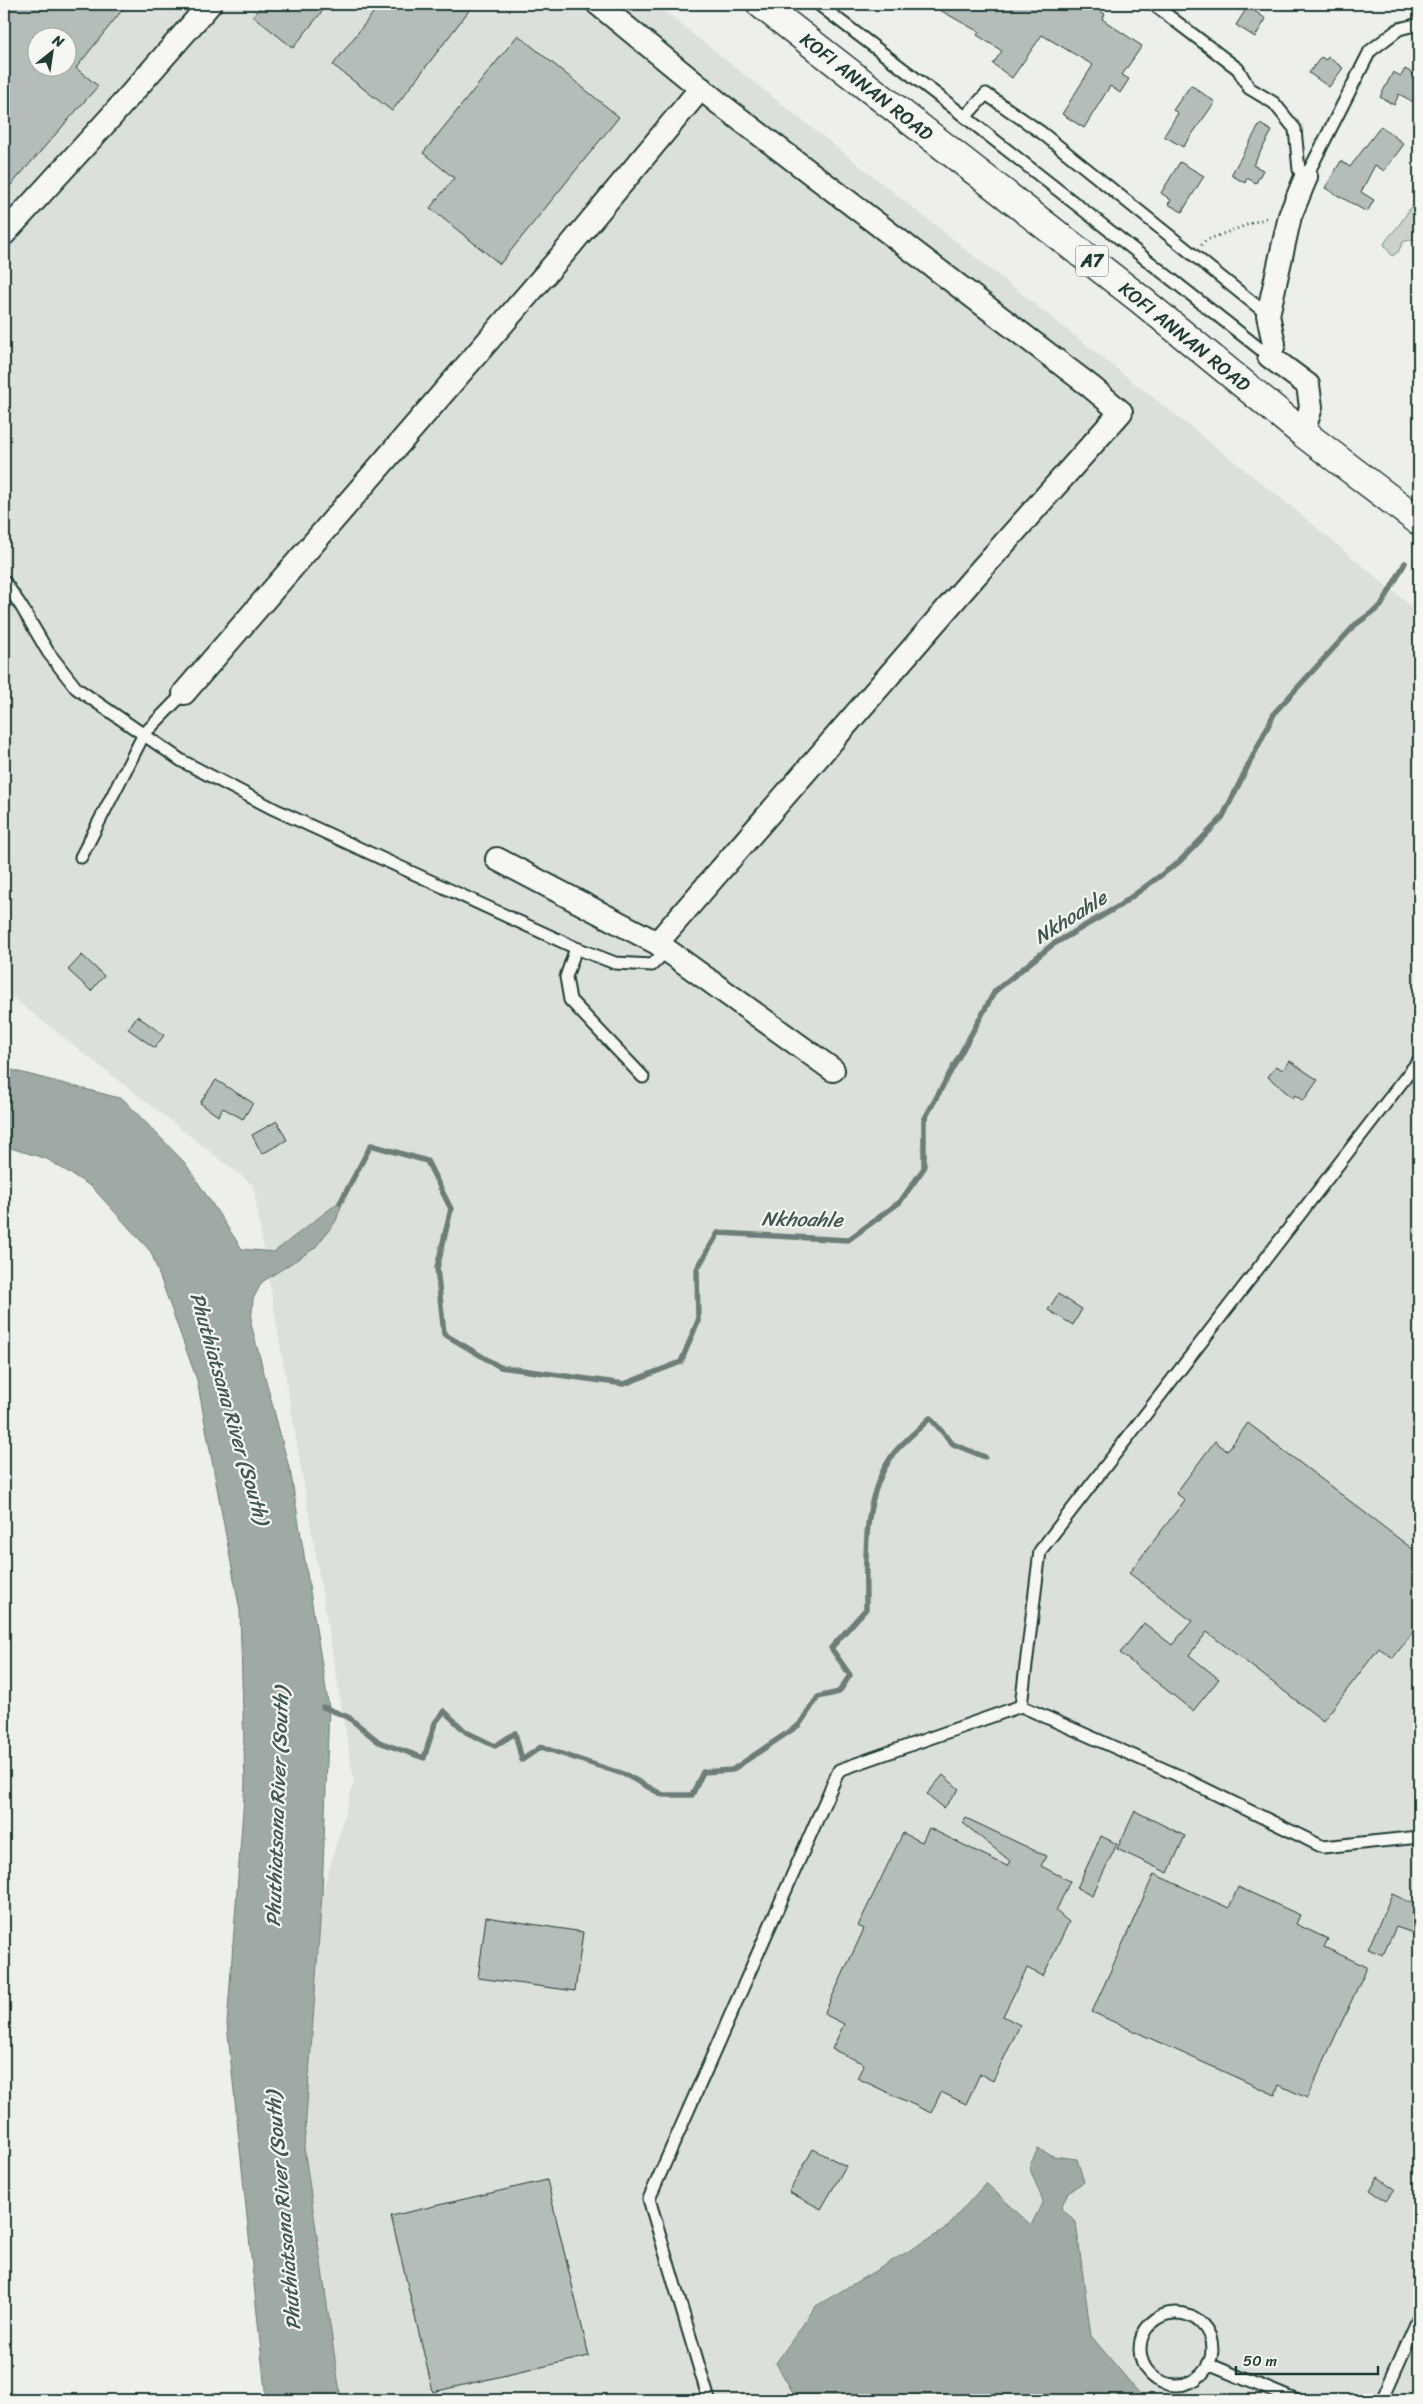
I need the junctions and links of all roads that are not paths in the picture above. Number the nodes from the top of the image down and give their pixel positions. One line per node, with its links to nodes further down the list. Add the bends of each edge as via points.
1 (210, 4): 10 (street)
2 (598, 4): 7 (street)
3 (761, 4): 13 (main road, KOFI ANNAN ROAD / A7, via 1141,300)
4 (818, 4): 8 (lane)
5 (1154, 4): 9 (lane, via 1238,69 1249,88 1274,103 1295,130 1299,170)
6 (1419, 24): 9 (lane, via 1399,29 1370,51)
7 (701, 88): 16 (street); 20 (street, via 1121,412 976,574)
8 (965, 117): 11 (lane, via 986,94 1042,133); 12 (lane)
9 (1306, 177): 11 (street, via 1290,216)
10 (4, 234)
11 (1268, 315): 12 (street, via 1274,344)
12 (1269, 356): 13 (street, via 1308,385 1311,407)
13 (1303, 433): 14 (main road, KOFI ANNAN ROAD / A7)
14 (1419, 522)
15 (4, 582): 17 (lane, via 48,652 76,688)
16 (184, 693): 17 (lane)
17 (144, 734): 18 (lane); 21 (lane, via 182,761 274,809)
18 (81, 857)
19 (497, 859): 20 (street)
20 (662, 947): 21 (lane, via 652,965 615,963); 23 (street)
21 (576, 948): 24 (lane, via 566,977 570,1000)
22 (1419, 1060): 25 (lane, via 1040,1551)
23 (833, 1070)
24 (644, 1077)
25 (1022, 1706): 26 (lane, via 1177,1775 1323,1846); 29 (lane, via 839,1770 834,1779 649,2199)
26 (1419, 1836)
27 (1419, 2317): 31 (lane)
28 (1208, 2364): 28 (lane, via 1193,2380 1171,2384 1160,2381 1144,2366 1140,2355 1144,2331 1162,2315 1186,2314 1206,2328 1211,2352); 30 (lane)
29 (709, 2400)
30 (1295, 2400)
31 (1382, 2400)

